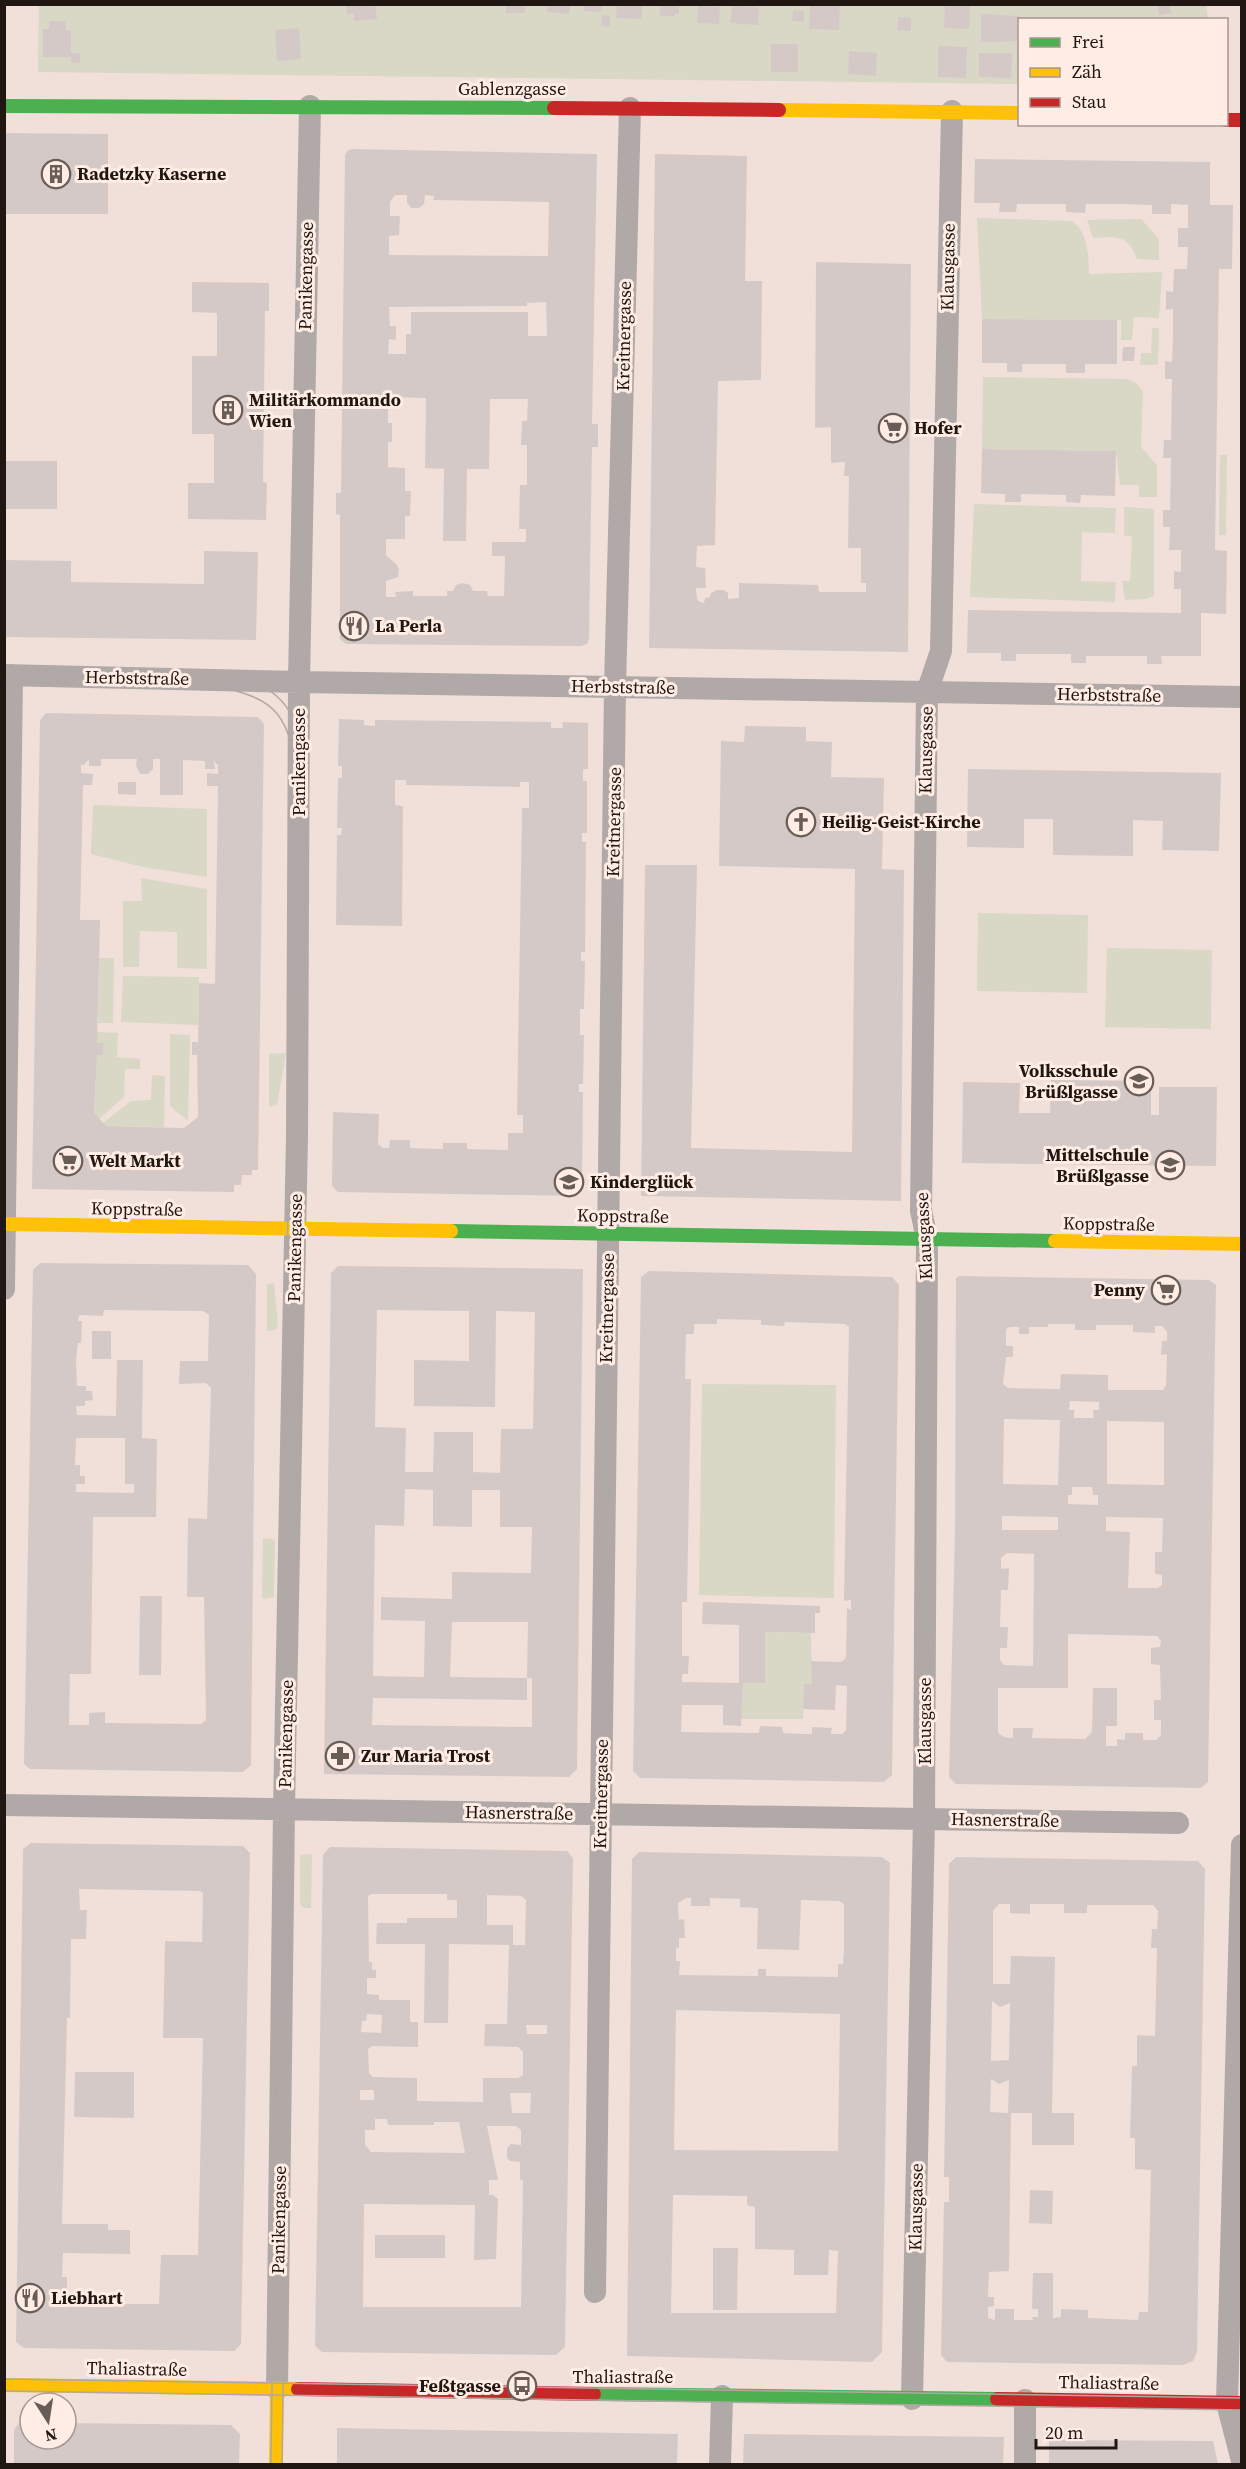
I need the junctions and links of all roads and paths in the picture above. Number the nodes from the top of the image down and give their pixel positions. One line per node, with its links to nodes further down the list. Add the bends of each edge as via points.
1 (4, 106): 2 (main road, Gablenzgasse)
2 (310, 106): 3 (main road, Gablenzgasse); 7 (street, Panikengasse)
3 (630, 108): 4 (main road, Gablenzgasse); 8 (street, Kreitnergasse)
4 (952, 111): 5 (main road, Gablenzgasse); 9 (street, Klausgasse, via 941,651)
5 (1018, 113)
6 (8, 675): 7 (street, Herbststraße); 11 (street)
7 (299, 682): 8 (street, Herbststraße); 12 (street, Panikengasse)
8 (615, 687): 9 (street, Herbststraße); 13 (street, Kreitnergasse)
9 (927, 692): 10 (street, Herbststraße); 14 (street, Klausgasse, via 921,1211)
10 (1242, 697)
11 (5, 1224): 12 (main road, Koppstraße); 16 (street)
12 (294, 1228): 13 (main road, Koppstraße); 18 (street, Panikengasse)
13 (608, 1234): 14 (main road, Koppstraße); 19 (street, Kreitnergasse)
14 (927, 1238): 15 (main road, Koppstraße); 20 (street, Klausgasse)
15 (1242, 1244)
16 (4, 1290)
17 (4, 1805): 18 (street, Hasnerstraße)
18 (284, 1809): 19 (street, Hasnerstraße); 25 (street, Panikengasse)
19 (601, 1814): 20 (street, Hasnerstraße); 23 (street, Kreitnergasse)
20 (924, 1819): 21 (street, Hasnerstraße); 27 (street, Klausgasse)
21 (1178, 1823)
22 (1242, 1845): 29 (street)
23 (595, 2292)
24 (4, 2385): 25 (main road, Thaliastraße)
25 (277, 2389): 26 (main road, Thaliastraße); 31 (main road)
26 (722, 2396): 27 (main road, Thaliastraße); 32 (street)
27 (912, 2399): 28 (main road, Thaliastraße)
28 (1025, 2400): 29 (main road, Thaliastraße); 33 (street)
29 (1234, 2403): 30 (street)
30 (1242, 2461)
31 (276, 2464)
32 (720, 2464)
33 (1025, 2464)

